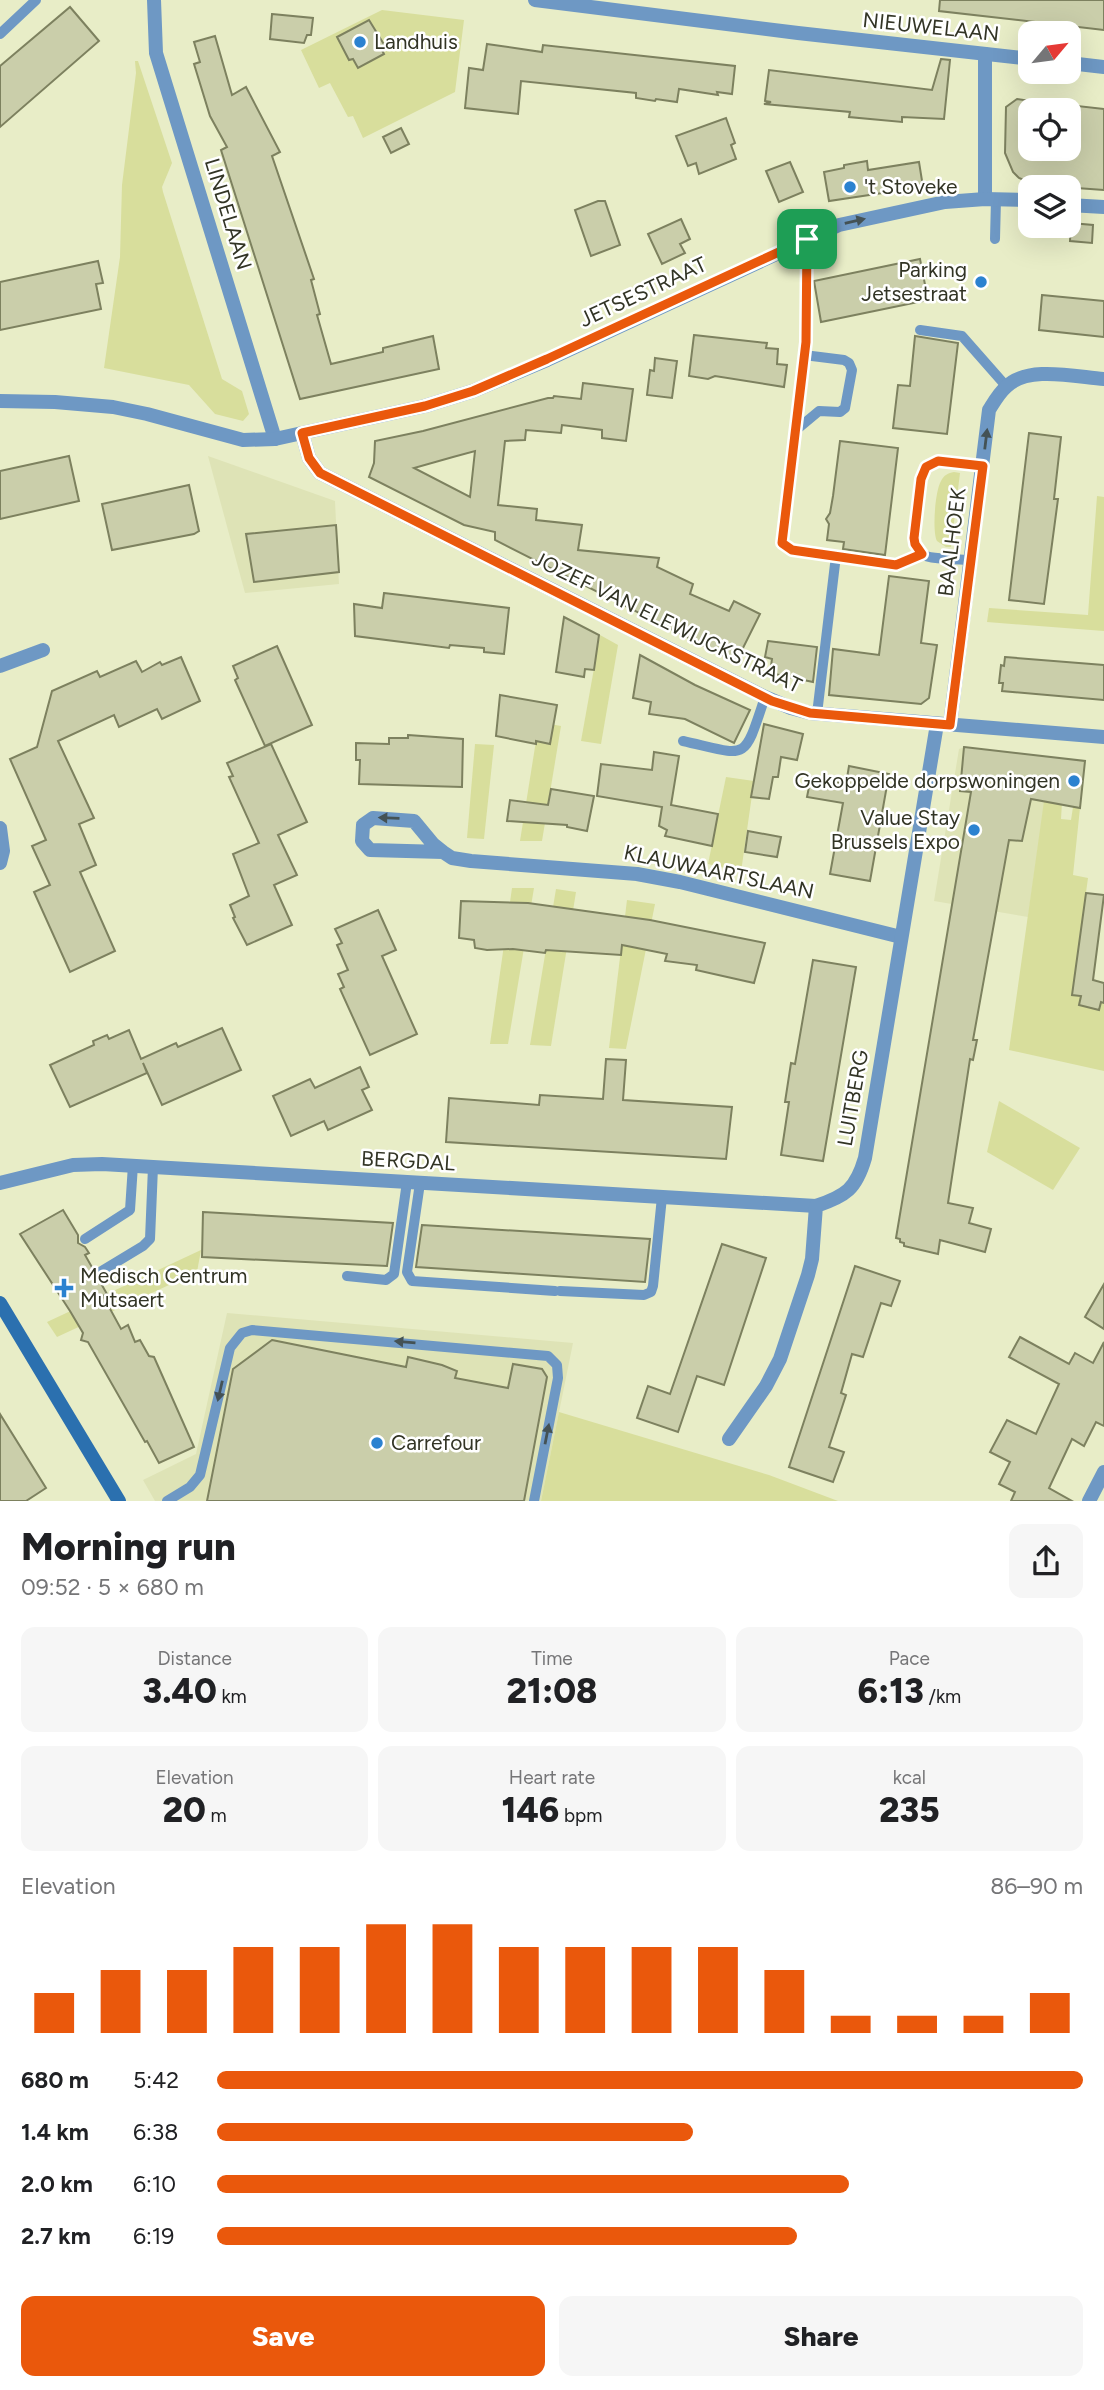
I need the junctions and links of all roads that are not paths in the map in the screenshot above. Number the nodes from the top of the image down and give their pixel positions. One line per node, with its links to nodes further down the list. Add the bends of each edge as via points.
1 (36, 0): 4 (lane)
2 (154, 0): 22 (street, LINDELAAN, via 156,53)
3 (535, 0): 5 (street, NIEUWELAAN)
4 (0, 34)
5 (985, 54): 6 (street, NIEUWELAAN); 9 (street)
6 (1018, 58)
7 (1082, 64): 8 (street)
8 (1104, 67)
9 (990, 199): 10 (street, JETSESTRAAT); 13 (street, JETSESTRAAT, one-way to 9, via 857,221 945,202); 14 (lane)
10 (1018, 200)
11 (1081, 206): 12 (street)
12 (1104, 207)
13 (807, 239): 16 (lane); 21 (street, JETSESTRAAT, via 473,391)
14 (995, 239)
15 (920, 330): 18 (lane, via 962,336)
16 (804, 355): 20 (lane); 20 (lane, via 844,360 852,370 847,405 839,412 813,414)
17 (1104, 379): 18 (street, via 1033,374)
18 (1006, 386): 23 (street, BAALHOEK, one-way to 18, via 989,410)
19 (0, 401): 22 (street, via 113,407 243,440)
20 (795, 431): 24 (lane, via 781,539 785,546 896,565)
21 (302, 433): 22 (street, JETSESTRAAT); 29 (street, JOZEF VAN ELEWIJCKSTRAAT, via 309,458 320,473)
22 (275, 439)
23 (983, 466): 24 (lane, via 938,461 926,467 914,538); 25 (street, BAALHOEK)
24 (922, 554): 25 (lane)
25 (971, 559): 31 (street, BAALHOEK)
26 (835, 564): 30 (lane)
27 (43, 650): 28 (street)
28 (0, 666)
29 (765, 697): 30 (street, JOZEF VAN ELEWIJCKSTRAAT); 33 (lane, via 743,750 731,752)
30 (817, 713): 31 (street, JOZEF VAN ELEWIJCKSTRAAT)
31 (943, 724): 32 (street, JOZEF VAN ELEWIJCKSTRAAT); 37 (street, LUITBERG)
32 (1104, 737)
33 (683, 741)
34 (0, 828): 36 (street)
35 (443, 852): 35 (street, KLAUWAARTSLAAN, one-way to 35, via 414,821 373,818 363,825 362,841 370,850); 37 (street, KLAUWAARTSLAAN, via 471,861 648,876)
36 (0, 863)
37 (901, 937): 43 (street, LUITBERG, via 860,1176 851,1189)
38 (133, 1166): 39 (street, BERGDAL); 41 (street, BERGDAL, via 86,1164); 44 (lane, via 130,1210)
39 (153, 1167): 40 (street, BERGDAL); 45 (lane, via 150,1239)
40 (414, 1182): 42 (street, BERGDAL); 42 (lane, via 407,1272 412,1281 557,1291 650,1292); 46 (lane, via 394,1274 386,1280)
41 (0, 1183)
42 (662, 1197): 43 (street, BERGDAL)
43 (816, 1206): 48 (street, via 812,1259 780,1359)
44 (85, 1239)
45 (100, 1272)
46 (347, 1276)
47 (0, 1303): 50 (main road)
48 (729, 1439)
49 (1104, 1472): 53 (street)
50 (119, 1501)
51 (167, 1501): 52 (lane, one-way to 51, via 558,1378 557,1365 548,1356 252,1330 242,1333 230,1348 200,1475)
52 (534, 1501)
53 (1089, 1501)

